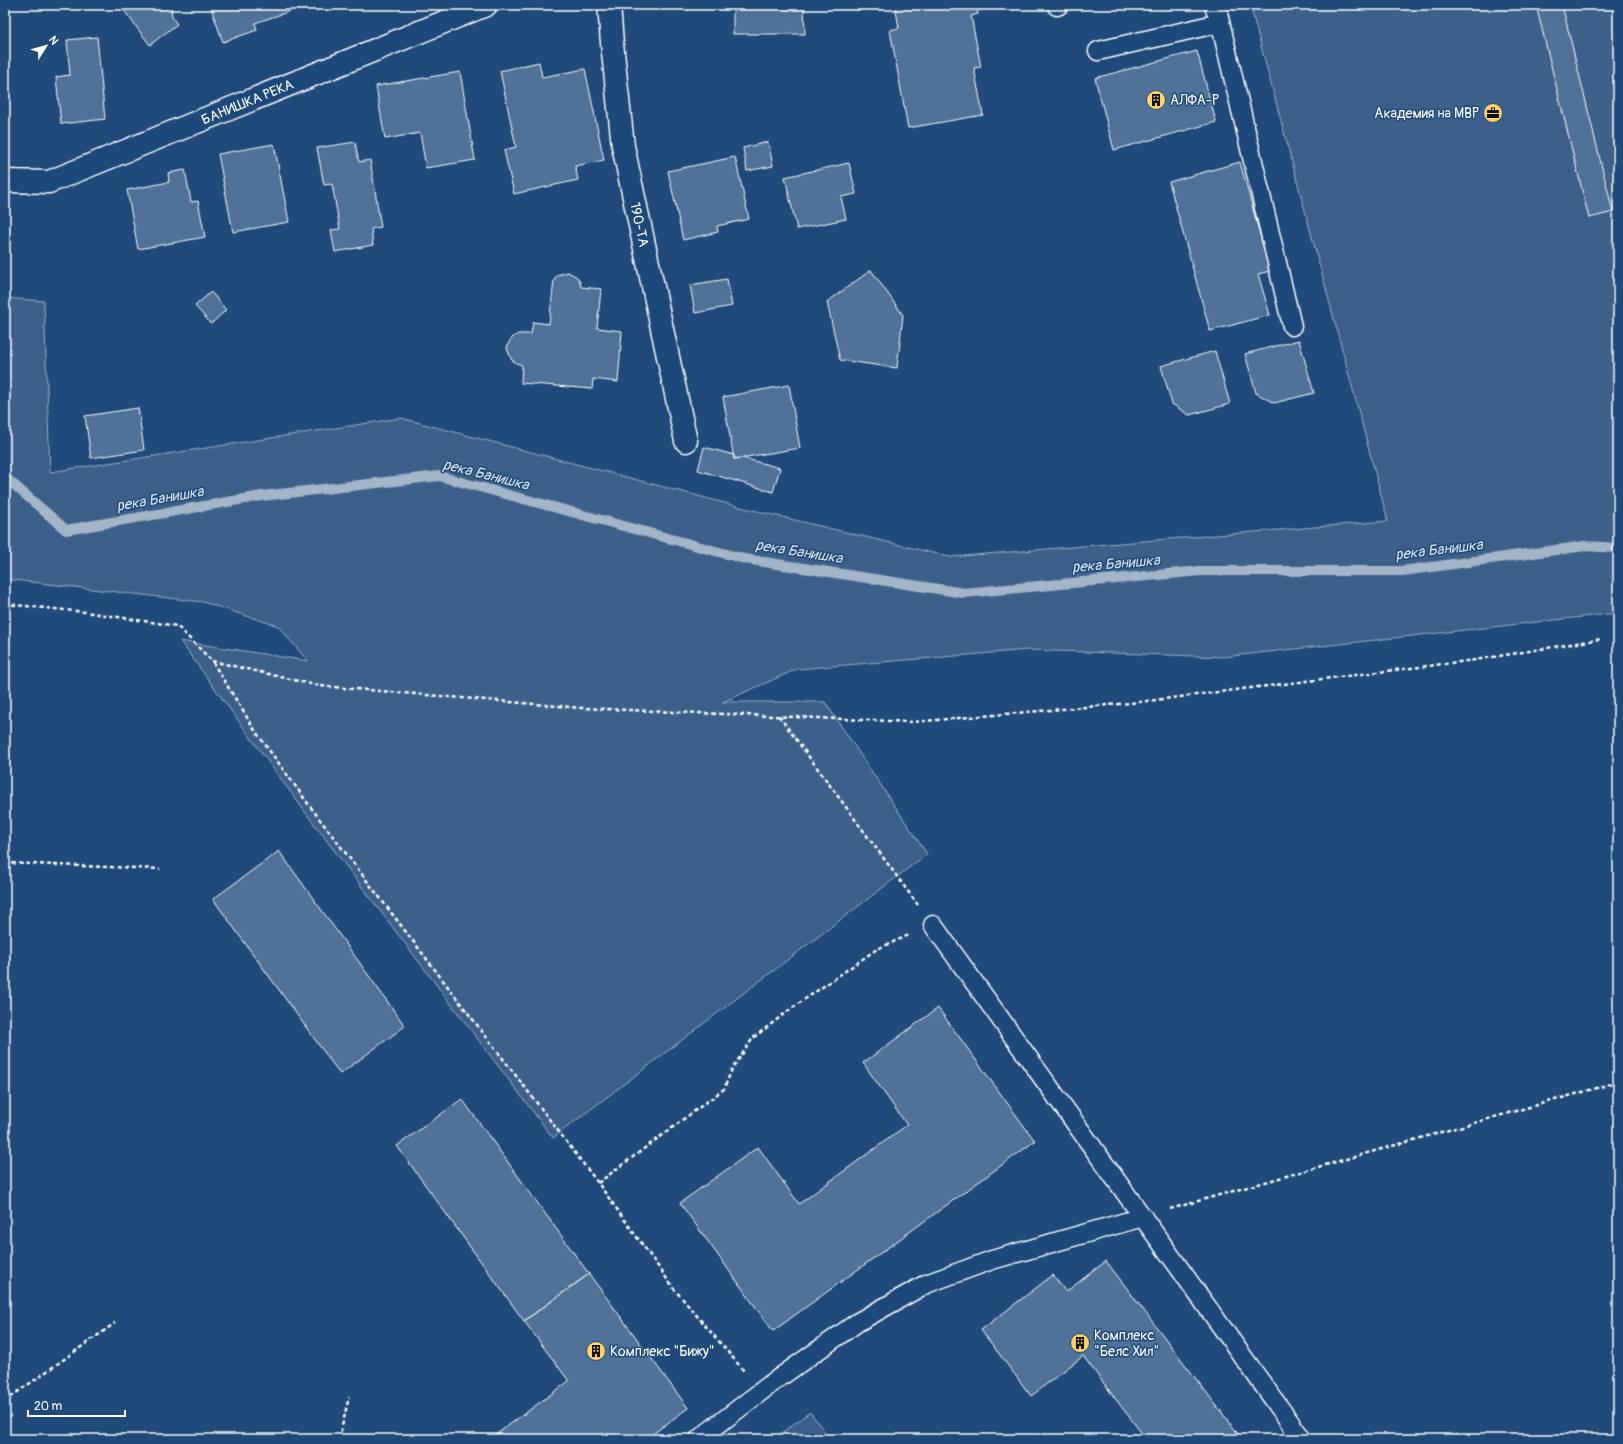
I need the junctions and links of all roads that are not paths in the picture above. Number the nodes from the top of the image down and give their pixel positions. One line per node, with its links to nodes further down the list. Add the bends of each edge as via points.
1 (486, 5): 5 (street, БАНИШКА РЕКА, via 48,182)
2 (609, 5): 7 (street, 190-ТА, via 623,146)
3 (1218, 12): 4 (lane); 6 (lane)
4 (1098, 51)
5 (5, 181)
6 (1292, 326)
7 (686, 441)
8 (933, 925): 9 (lane)
9 (1143, 1217): 10 (lane, via 992,1260 926,1284 858,1322); 11 (lane)
10 (698, 1439)
11 (1302, 1439)

